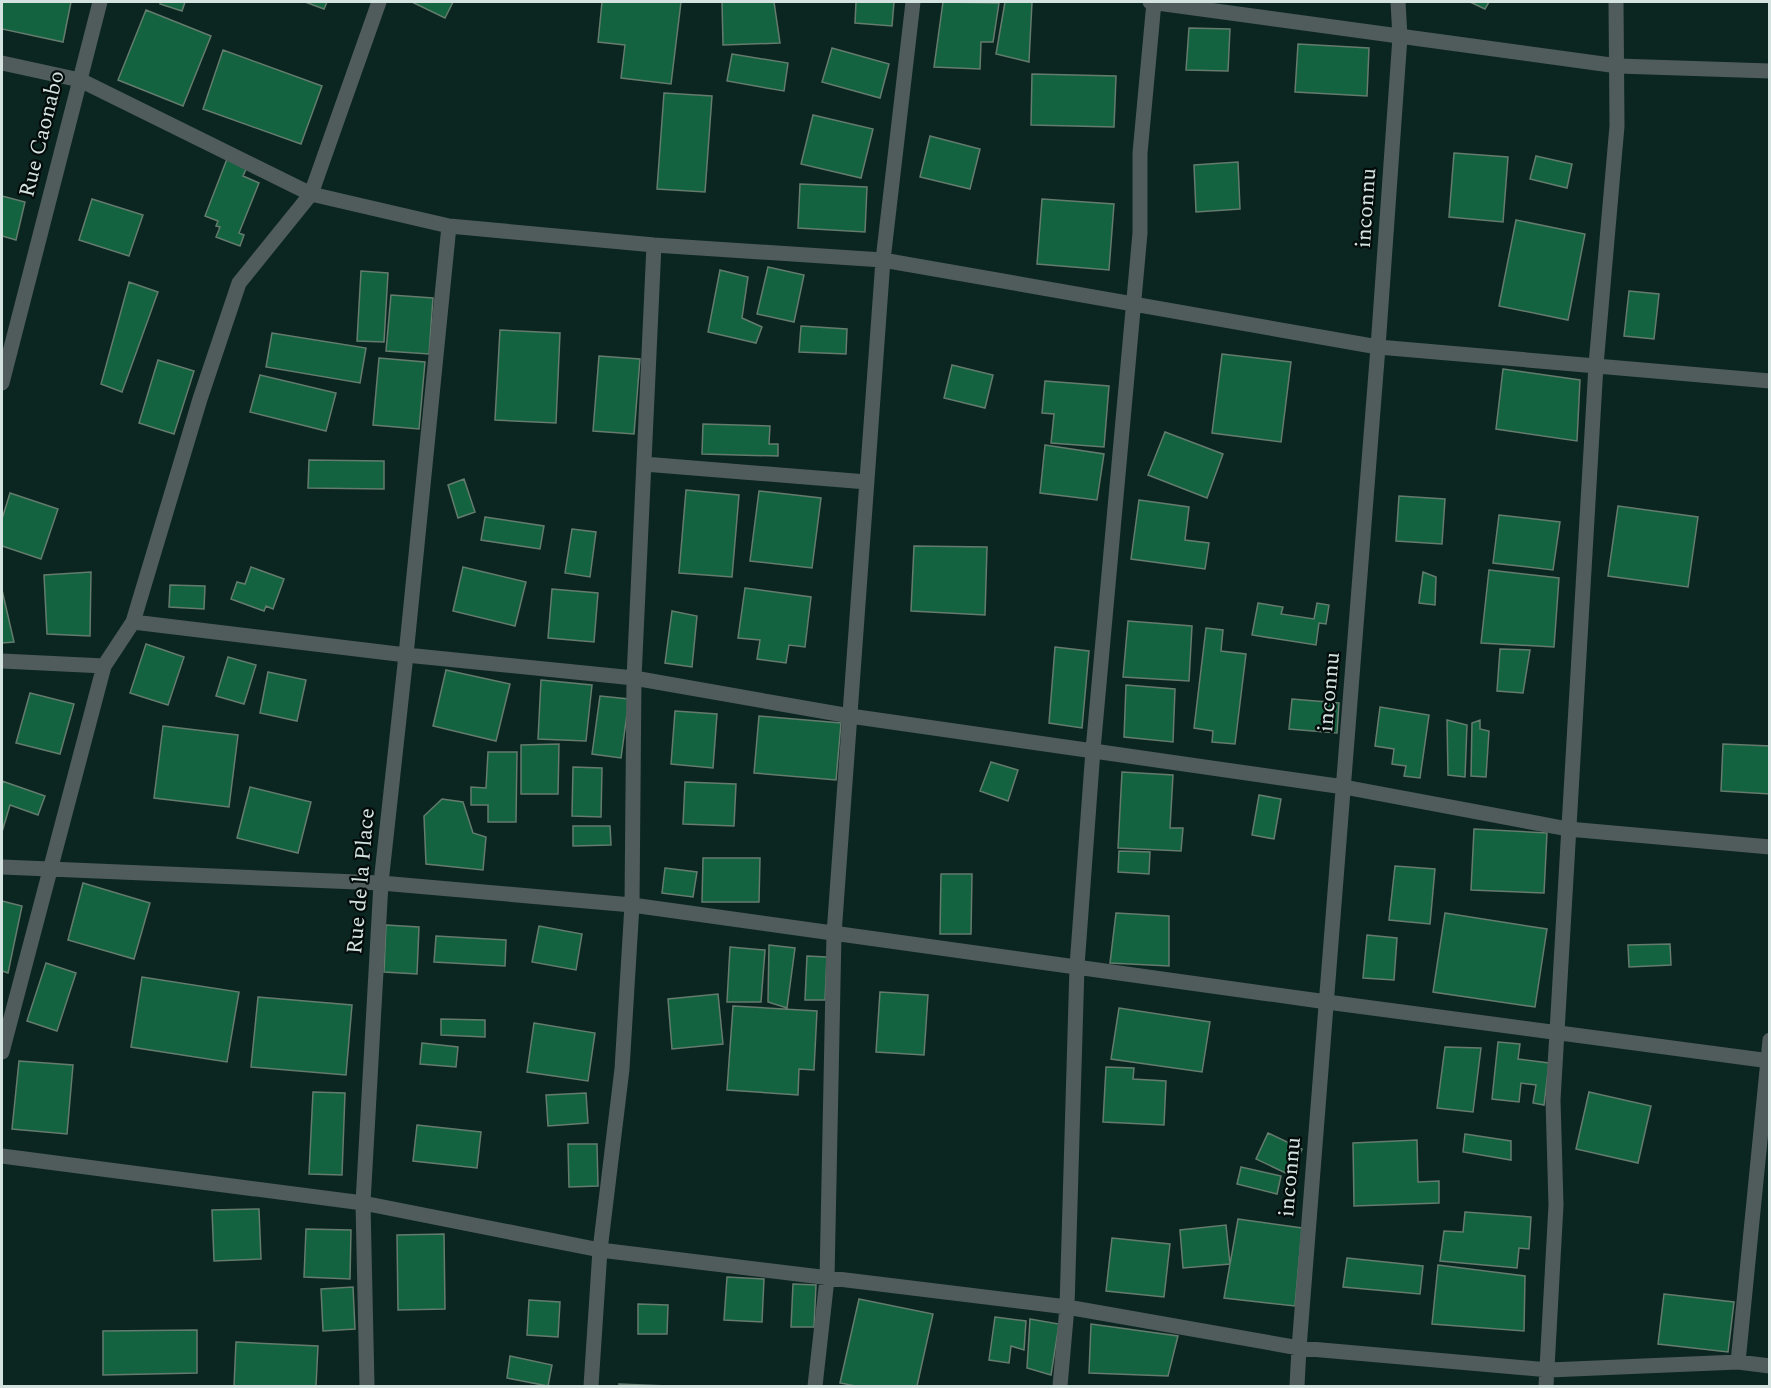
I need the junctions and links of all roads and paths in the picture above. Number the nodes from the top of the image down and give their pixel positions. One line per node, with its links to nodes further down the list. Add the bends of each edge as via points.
1 (100, 2): 11 (street, Rue Caonabo)
2 (379, 2): 12 (street)
3 (913, 2): 15 (street)
4 (1153, 2): 7 (street); 16 (street, via 1140,153 1140,233)
5 (1398, 2): 7 (street, inconnu)
6 (1616, 2): 9 (street)
7 (1400, 37): 9 (street); 17 (street, inconnu)
8 (2, 63): 11 (street)
9 (1618, 66): 10 (street); 18 (street, via 1617,126)
10 (1770, 71)
11 (80, 80): 12 (street); 20 (street, Rue Caonabo)
12 (311, 194): 13 (street); 23 (street, via 239,283)
13 (449, 226): 14 (street); 24 (street, Rue de la Place)
14 (654, 245): 15 (street); 21 (street)
15 (884, 260): 16 (street); 22 (street)
16 (1134, 303): 17 (street); 29 (street)
17 (1378, 346): 18 (street); 30 (street, inconnu)
18 (1596, 365): 19 (street); 31 (street)
19 (1770, 381)
20 (2, 383)
21 (644, 464): 22 (street); 27 (street)
22 (867, 482): 28 (street)
23 (133, 622): 24 (street); 26 (street)
24 (406, 655): 27 (street); 35 (street, Rue de la Place)
25 (2, 661): 26 (street)
26 (104, 666): 34 (street)
27 (634, 678): 28 (street); 36 (street)
28 (850, 716): 29 (street); 37 (street)
29 (1093, 750): 30 (street); 38 (street)
30 (1344, 787): 31 (street); 39 (street, inconnu)
31 (1568, 829): 32 (street); 40 (street)
32 (1770, 847)
33 (2, 867): 34 (street)
34 (50, 868): 35 (street); 42 (street)
35 (381, 883): 36 (street); 45 (street, Rue de la Place)
36 (632, 905): 37 (street); 46 (street, via 622,1069)
37 (834, 934): 38 (street); 47 (street)
38 (1077, 966): 39 (street); 48 (street)
39 (1327, 1002): 40 (street); 49 (street, inconnu)
40 (1557, 1033): 43 (street); 52 (street, via 1553,1100 1556,1205)
41 (1770, 1040): 43 (street)
42 (2, 1052)
43 (1769, 1061): 50 (street)
44 (2, 1156): 45 (street)
45 (363, 1203): 46 (street); 53 (street, Rue de la Place)
46 (600, 1250): 47 (street); 54 (street)
47 (827, 1279): 48 (street); 55 (street)
48 (1067, 1307): 49 (street); 56 (street)
49 (1299, 1348): 52 (street); 57 (street, inconnu)
50 (1738, 1362): 51 (street); 52 (street)
51 (1770, 1366)
52 (1549, 1370): 58 (street)
53 (367, 1386)
54 (591, 1386)
55 (815, 1386)
56 (1060, 1386)
57 (1298, 1386)
58 (1546, 1386)

